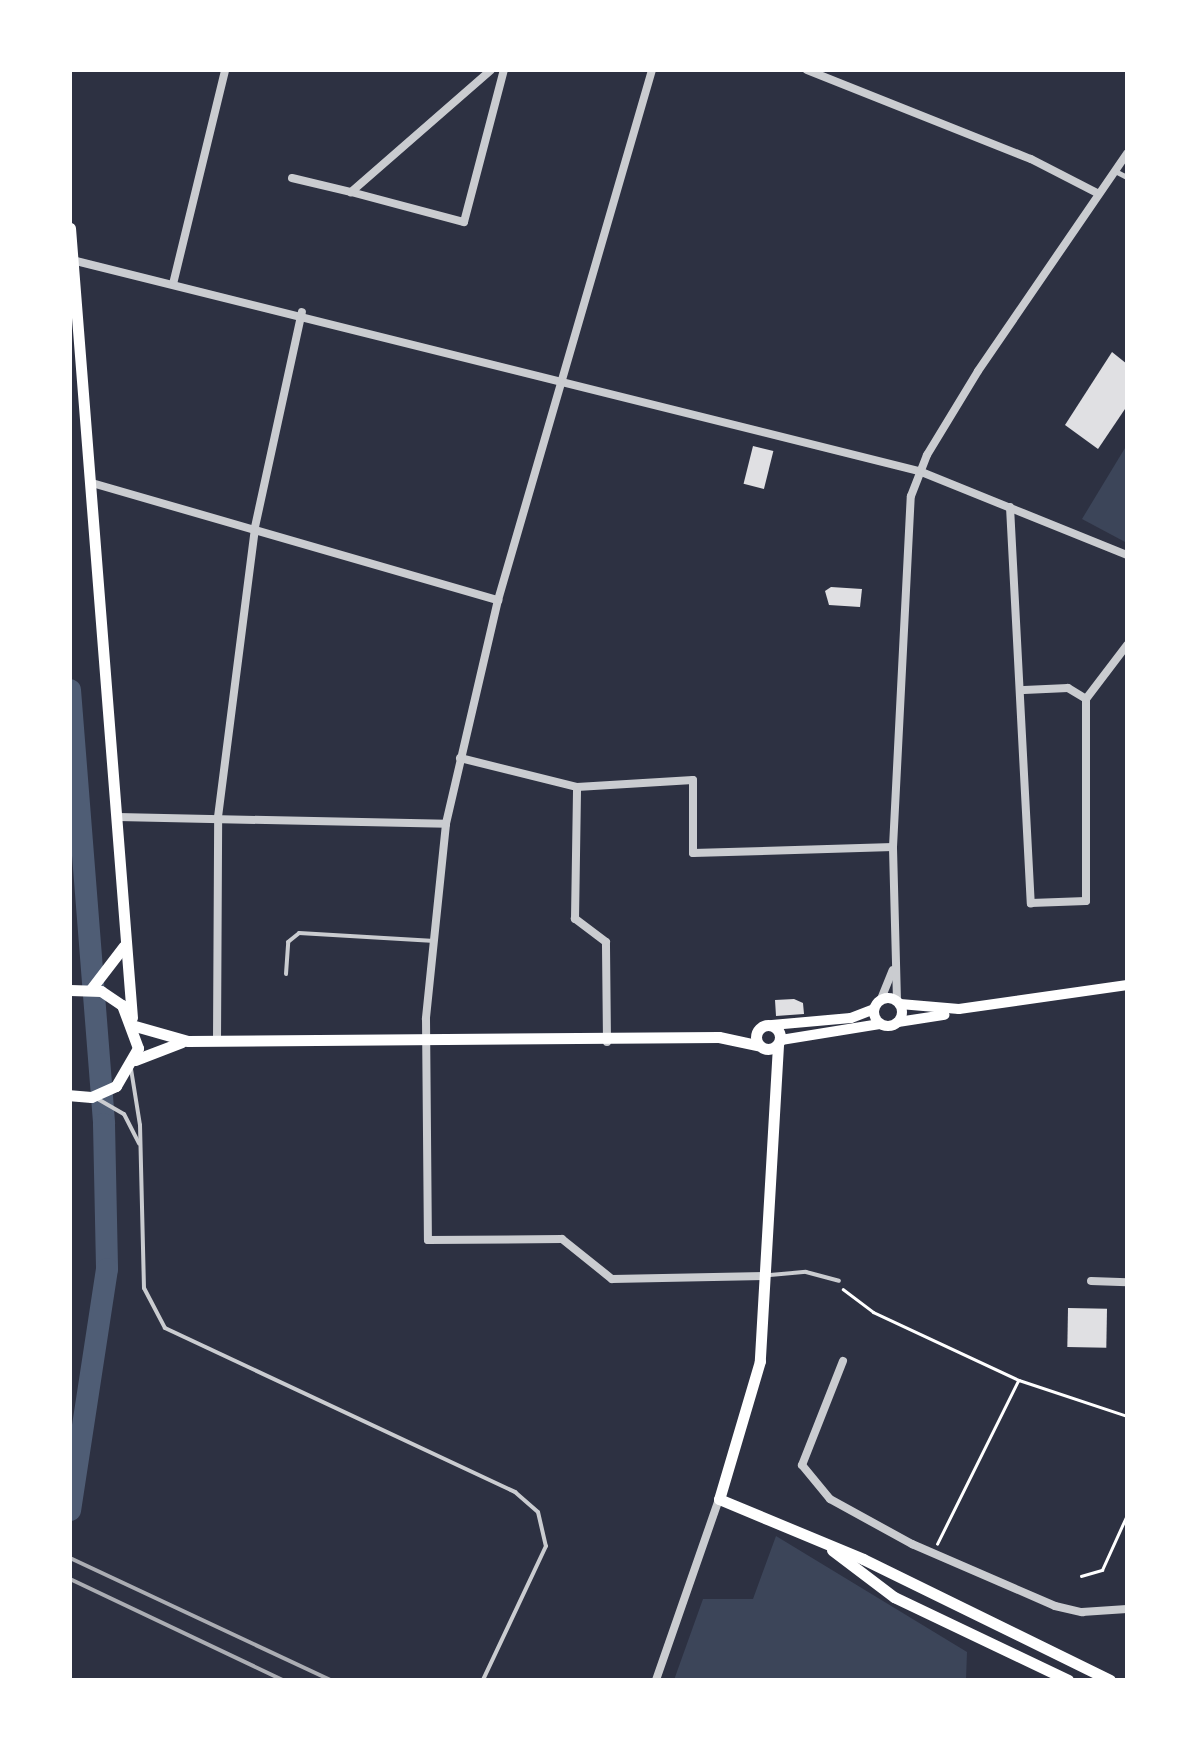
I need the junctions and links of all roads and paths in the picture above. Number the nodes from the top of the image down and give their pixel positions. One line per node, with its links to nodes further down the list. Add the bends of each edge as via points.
1 (225, 70): 14 (street)
2 (491, 70): 10 (street)
3 (504, 70): 10 (street, via 464,222)
4 (652, 70): 16 (street)
5 (807, 70): 11 (street, via 1031,159)
6 (1127, 153): 7 (street)
7 (1115, 171): 8 (street); 11 (street)
8 (1127, 177)
9 (292, 178): 10 (street)
10 (351, 192)
11 (1099, 194): 17 (street)
12 (70, 228): 13 (main road)
13 (72, 260): 14 (street); 18 (main road)
14 (174, 284): 15 (street)
15 (302, 312): 16 (street); 20 (street)
16 (562, 378): 17 (street); 22 (street)
17 (920, 471): 19 (street); 31 (street, via 907,515)
18 (92, 483): 20 (street); 28 (main road)
19 (1010, 507): 21 (street); 24 (street)
20 (255, 527): 22 (street); 29 (street)
21 (1127, 554)
22 (498, 600): 26 (street)
23 (1127, 645): 25 (street)
24 (1024, 690): 25 (street, via 1068,688); 25 (street, via 1031,903 1086,901)
25 (1086, 699)
26 (460, 758): 27 (street); 30 (street)
27 (577, 787): 31 (street, via 693,780 693,853); 49 (street, via 575,919 606,942)
28 (118, 816): 29 (street); 32 (main road)
29 (218, 818): 30 (street); 48 (street)
30 (446, 824): 33 (street)
31 (893, 848): 34 (street)
32 (126, 937): 38 (main road, via 109,972); 42 (main road)
33 (435, 941): 35 (lane, via 300,933 288,942); 51 (street)
34 (896, 956): 39 (street); 40 (street)
35 (286, 974)
36 (1127, 985): 41 (main road)
37 (73, 989): 38 (main road)
38 (91, 989): 42 (main road, via 110,996)
39 (899, 1002): 40 (main road); 41 (main road); 43 (main road)
40 (878, 1004): 44 (main road); 45 (main road, via 852,1018)
41 (959, 1009): 43 (main road)
42 (133, 1022): 47 (main road); 53 (main road)
43 (898, 1022): 44 (main road)
44 (880, 1024): 50 (main road)
45 (766, 1026): 46 (main road); 50 (main road); 52 (main road)
46 (720, 1037): 49 (main road); 52 (main road)
47 (188, 1040): 48 (main road); 53 (main road)
48 (217, 1041): 51 (main road)
49 (607, 1042): 51 (main road)
50 (779, 1043): 52 (main road); 54 (main road)
51 (426, 1044): 57 (street, via 428,1240 562,1239 612,1278)
52 (759, 1046): 54 (main road)
53 (133, 1064): 55 (main road, via 116,1086); 56 (lane)
54 (772, 1083): 57 (main road)
55 (81, 1096): 56 (lane, via 118,1108)
56 (139, 1145): 70 (lane, via 144,1288 165,1328 515,1492 538,1512 546,1546)
57 (764, 1276): 58 (lane, via 806,1272); 64 (main road, via 760,1361)
58 (838, 1281): 62 (path, via 873,1312)
59 (1092, 1281): 60 (street)
60 (1127, 1282)
61 (844, 1361): 67 (street, via 802,1466 830,1499)
62 (1019, 1380): 63 (path); 67 (path)
63 (1127, 1416)
64 (719, 1499): 66 (main road); 71 (street)
65 (1127, 1516): 68 (path, via 1102,1570)
66 (824, 1544): 72 (main road, via 894,1597); 73 (main road)
67 (933, 1553): 69 (street, via 1068,1610)
68 (1081, 1576)
69 (1127, 1609)
70 (483, 1680)
71 (656, 1680)
72 (1068, 1680)
73 (1110, 1680)

